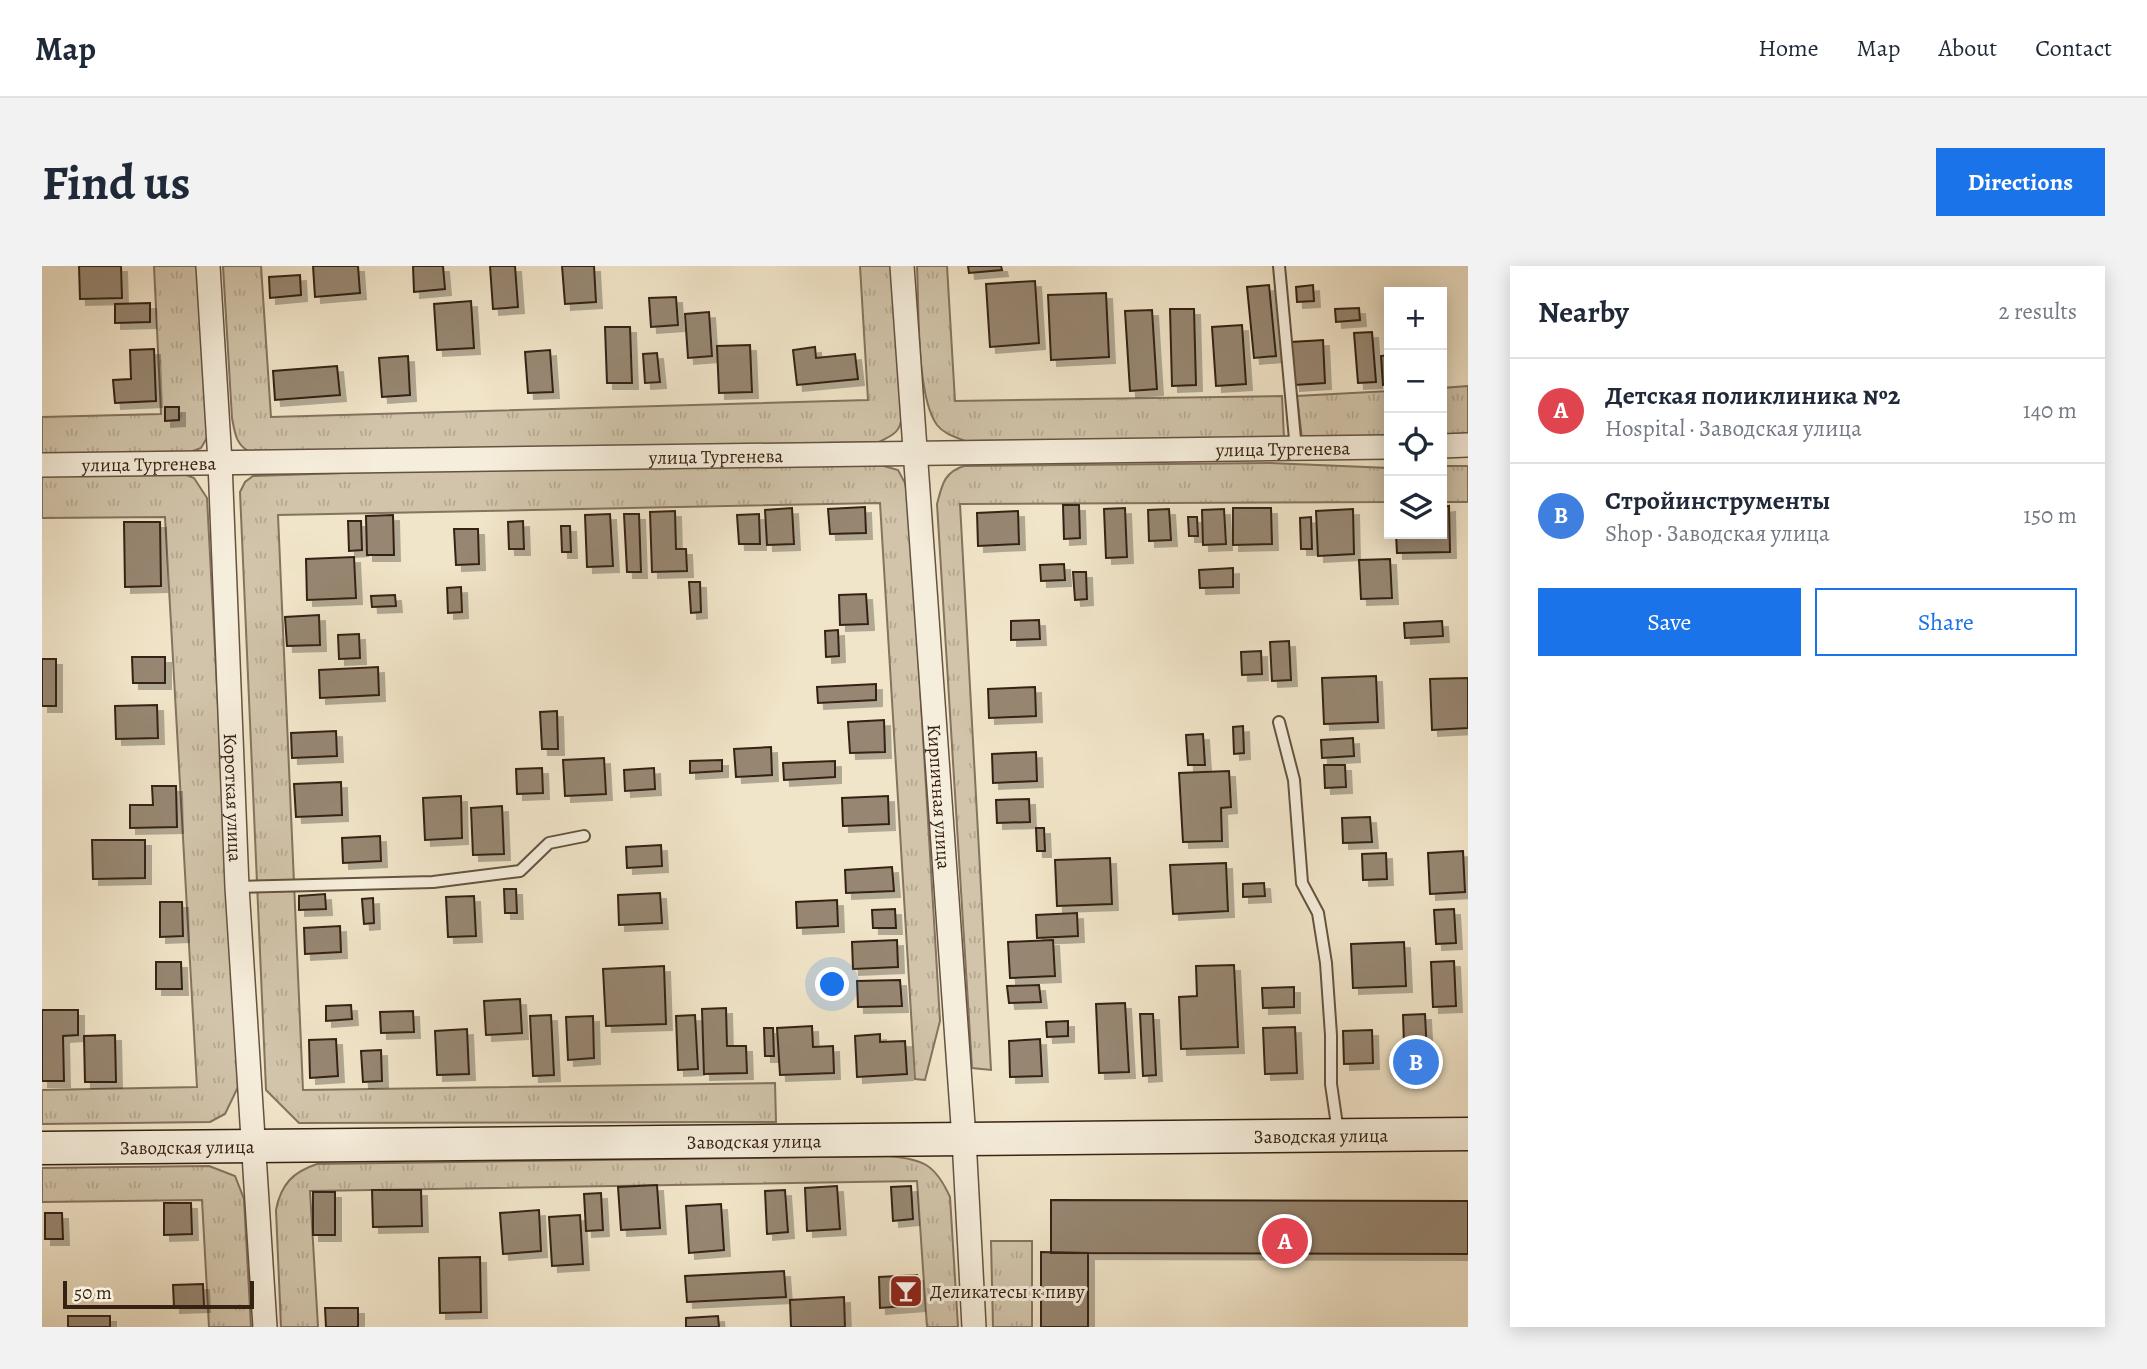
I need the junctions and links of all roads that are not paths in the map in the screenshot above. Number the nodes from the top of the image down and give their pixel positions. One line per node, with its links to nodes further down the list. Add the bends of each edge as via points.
1 (208, 266): 9 (street, Короткая улица)
2 (902, 266): 8 (street, Кирпичная улица)
3 (1279, 266): 7 (lane)
4 (1468, 445): 5 (street)
5 (1447, 446)
6 (1384, 447): 7 (street, улица Тургенева)
7 (1296, 450): 8 (street, улица Тургенева)
8 (917, 452): 9 (street, улица Тургенева); 16 (street, Кирпичная улица)
9 (220, 462): 10 (street, улица Тургенева); 13 (street, Короткая улица)
10 (42, 465)
11 (1279, 722): 15 (lane, via 1293,780 1302,883 1318,913)
12 (584, 836): 13 (lane, via 549,843 520,871 433,882)
13 (237, 887): 17 (street, Короткая улица)
14 (1468, 1134): 15 (main road, Заводская улица)
15 (1339, 1137): 16 (main road, Заводская улица)
16 (964, 1139): 17 (main road, Заводская улица); 20 (street, Кирпичная улица)
17 (254, 1146): 18 (main road, Заводская улица); 19 (street, Короткая улица)
18 (42, 1148)
19 (265, 1327)
20 (974, 1327)

